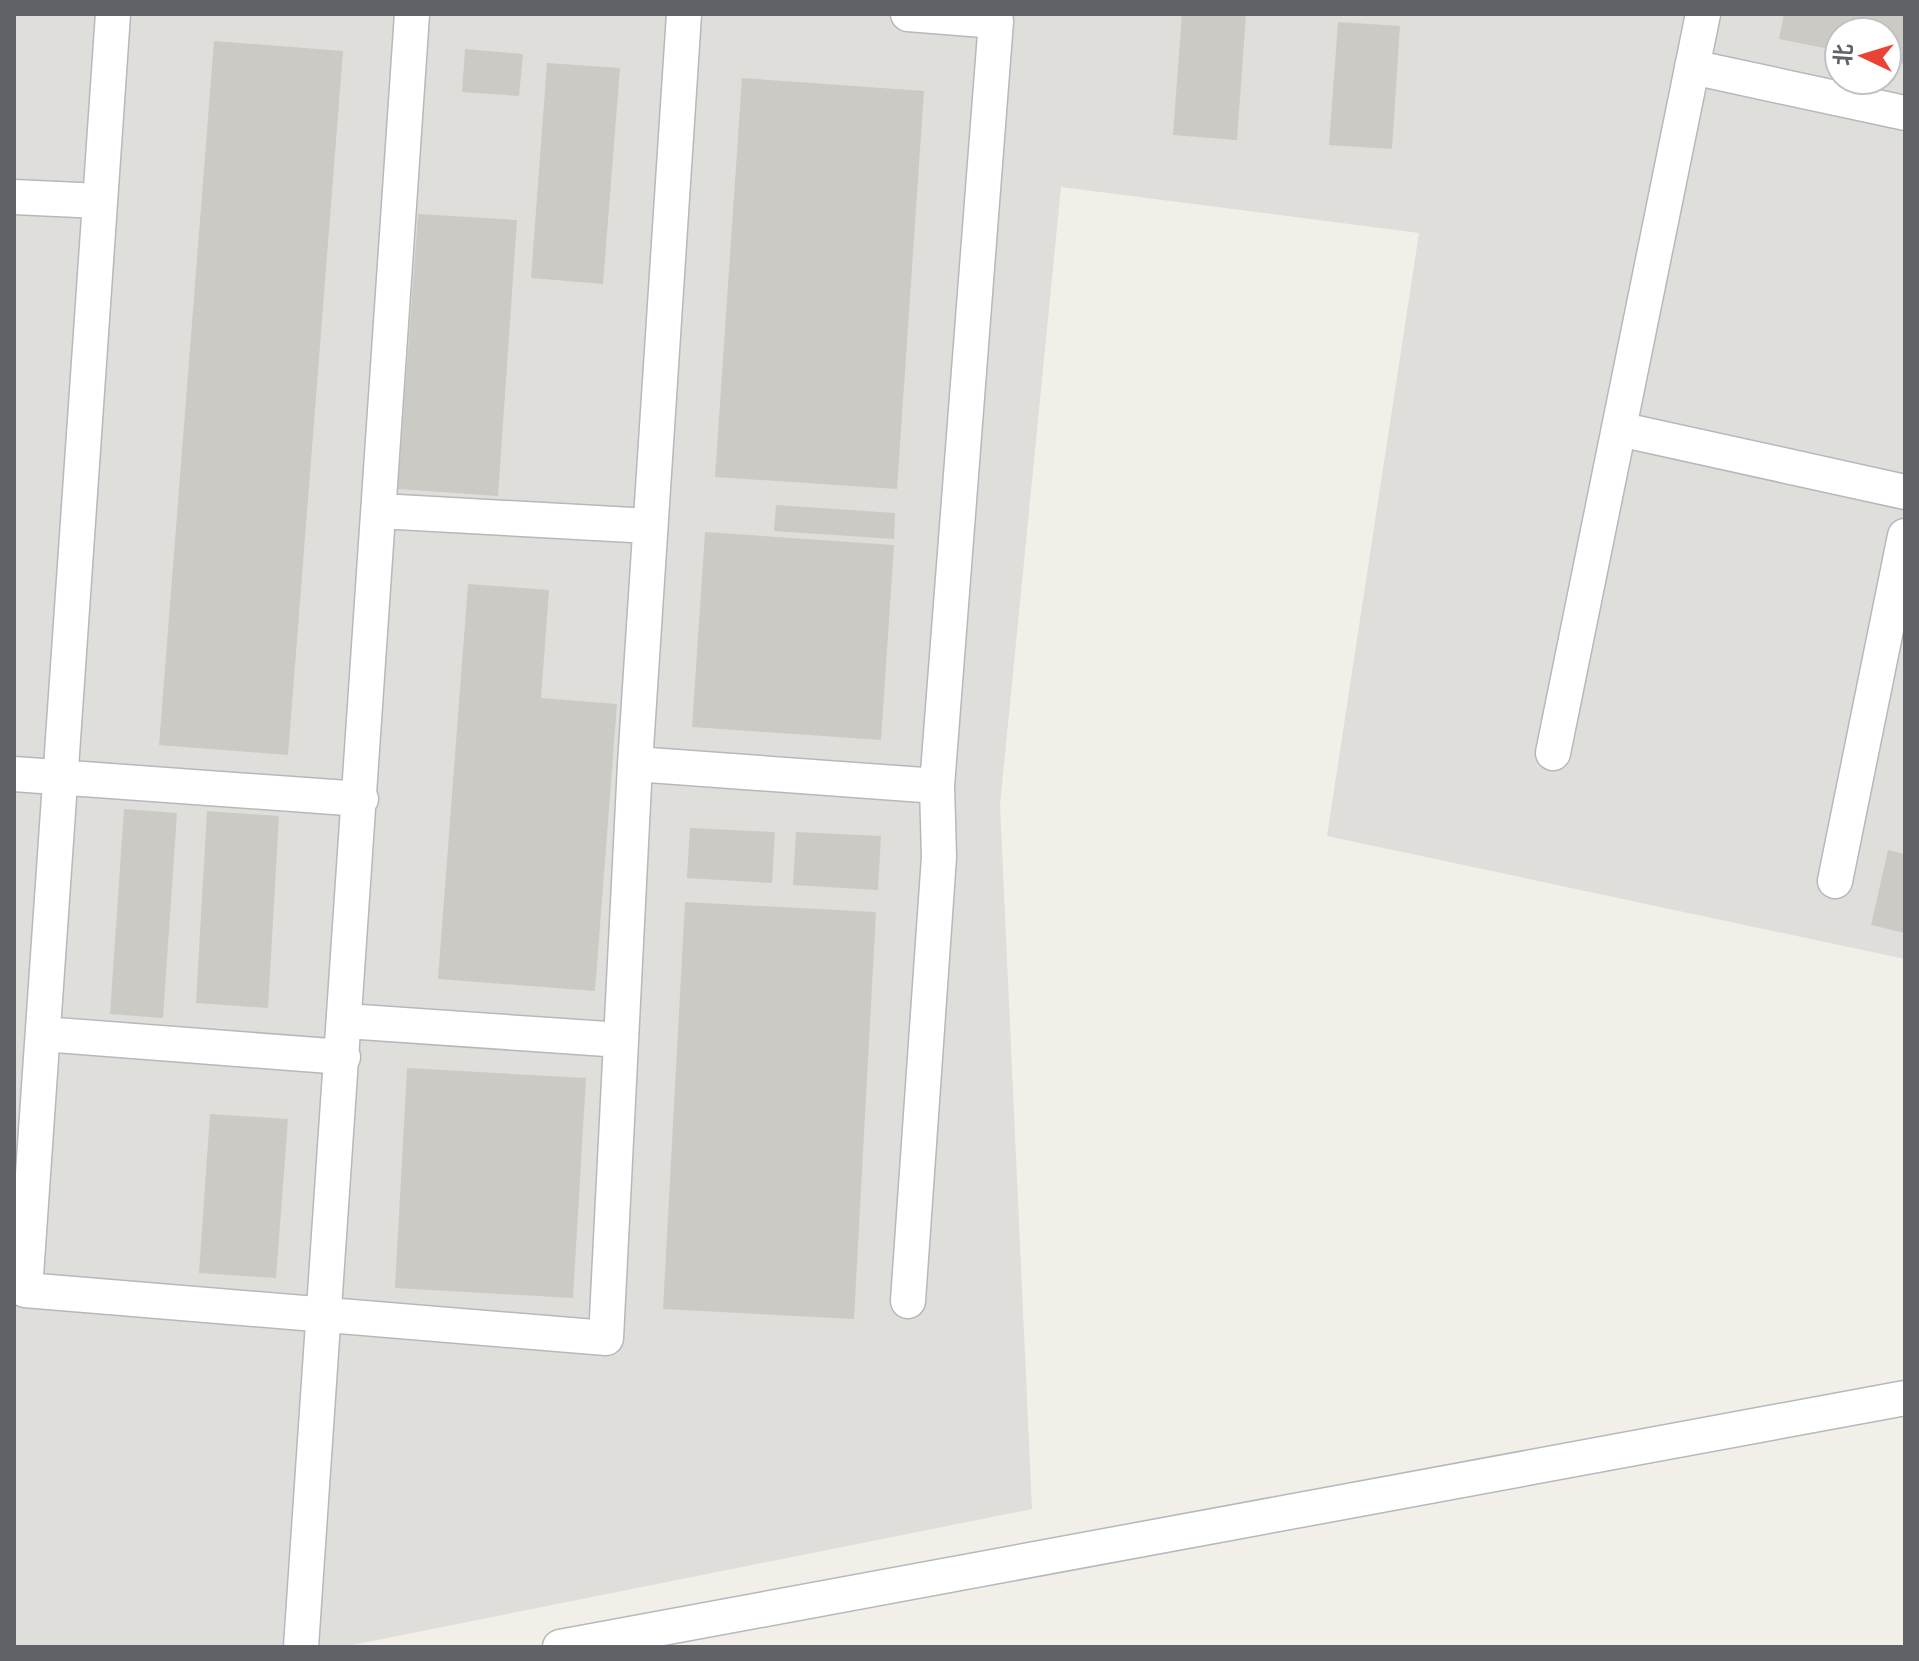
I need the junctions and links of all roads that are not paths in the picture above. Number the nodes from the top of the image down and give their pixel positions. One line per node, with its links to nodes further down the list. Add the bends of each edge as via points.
1 (113, 14): 9 (lane)
2 (412, 14): 12 (lane)
3 (684, 14): 13 (lane)
4 (908, 14): 19 (lane, via 996,21)
5 (1703, 14): 6 (lane)
6 (1692, 67): 7 (lane); 10 (lane)
7 (1905, 113)
8 (14, 197): 9 (lane)
9 (100, 201): 18 (lane)
10 (1619, 429): 11 (lane); 15 (lane)
11 (1905, 492)
12 (380, 511): 13 (lane); 20 (lane)
13 (650, 526): 16 (lane)
14 (1905, 536): 21 (lane)
15 (1553, 753)
16 (635, 764): 19 (lane); 24 (lane)
17 (14, 774): 18 (lane)
18 (60, 779): 20 (lane); 23 (lane)
19 (937, 786): 26 (lane, via 939,857)
20 (361, 799): 22 (lane)
21 (1835, 881)
22 (346, 1021): 24 (lane); 25 (lane)
23 (43, 1034): 25 (lane); 27 (lane, via 25,1290)
24 (621, 1040): 27 (lane, via 606,1338)
25 (343, 1057): 27 (lane)
26 (908, 1301)
27 (326, 1314): 29 (lane)
28 (1905, 1398): 30 (lane)
29 (301, 1647)
30 (560, 1647)

